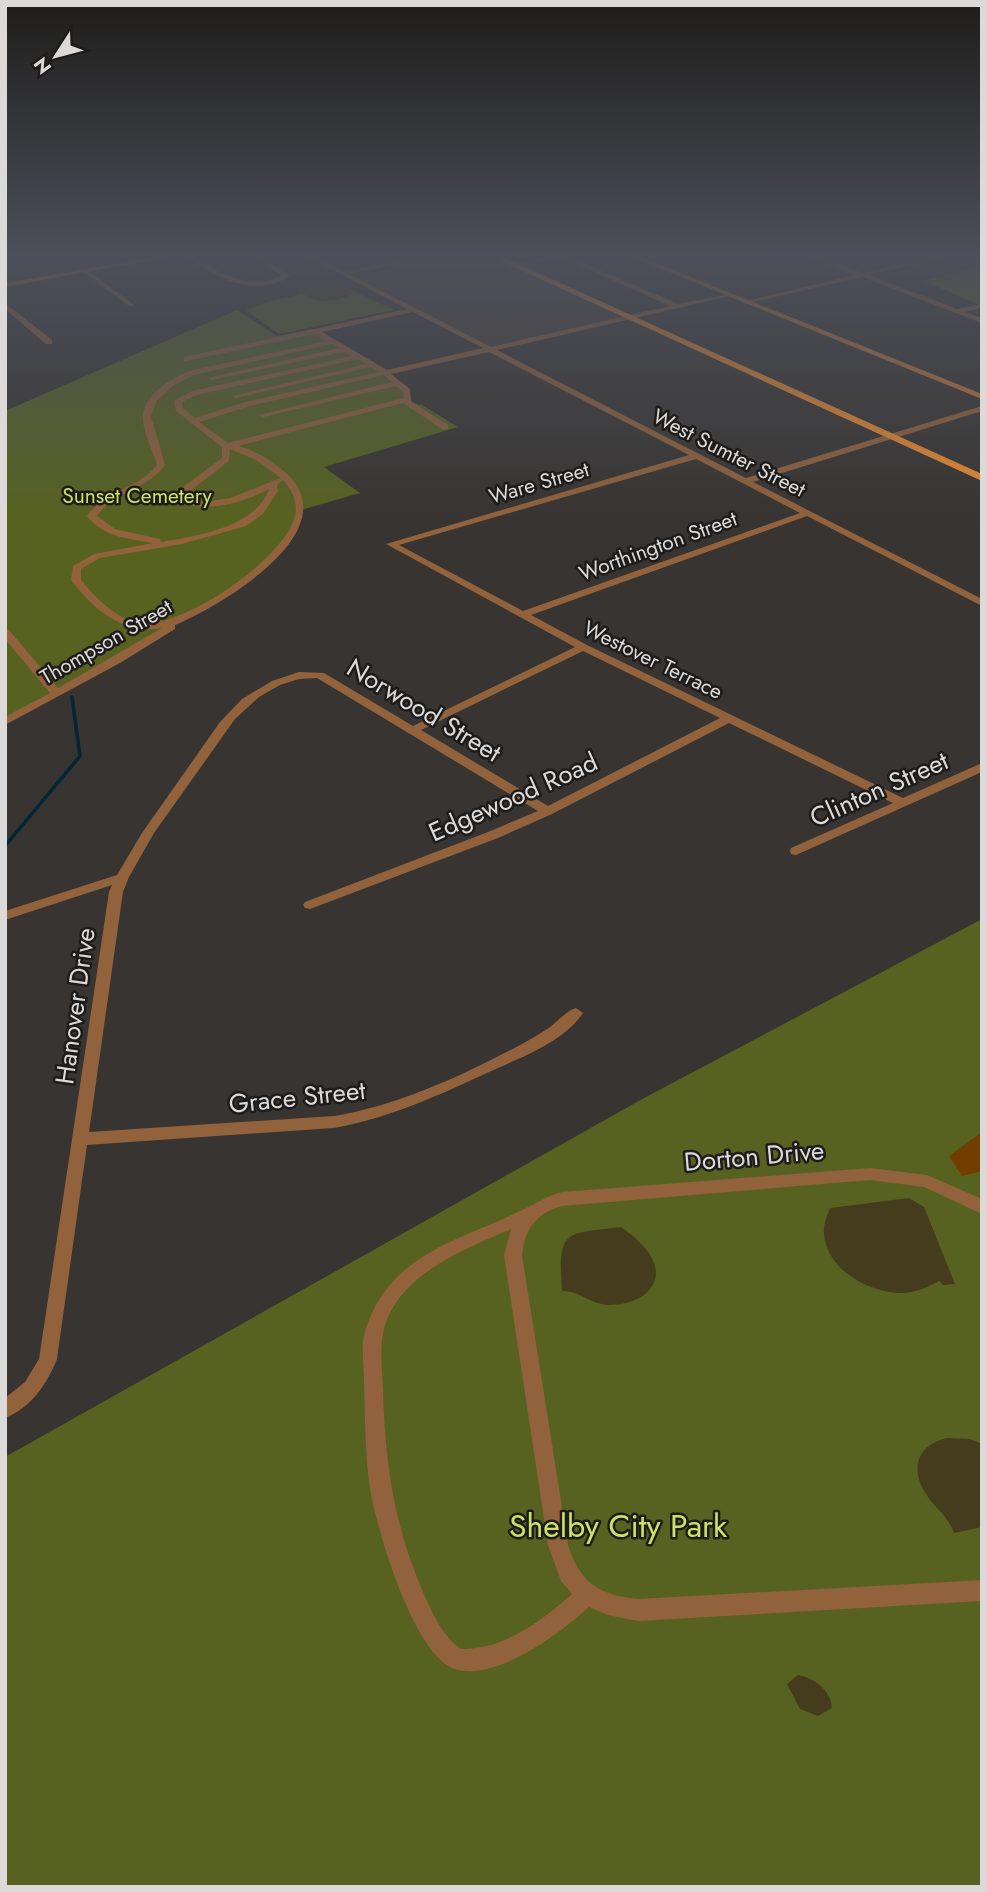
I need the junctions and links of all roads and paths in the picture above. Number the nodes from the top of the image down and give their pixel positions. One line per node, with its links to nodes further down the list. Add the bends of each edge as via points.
1 (248, 345): 13 (street)
2 (279, 345): 11 (street)
3 (317, 345): 11 (street)
4 (339, 345): 9 (street)
5 (482, 345): 10 (street, West Sumter Street)
6 (511, 345): 10 (street)
7 (689, 345): 32 (main road)
8 (853, 345): 24 (main road)
9 (346, 349): 12 (street); 14 (street)
10 (491, 350): 18 (street); 34 (street, West Sumter Street)
11 (288, 351): 14 (street); 17 (street)
12 (359, 357): 15 (street); 16 (street)
13 (187, 359)
14 (301, 359): 16 (street); 20 (street)
15 (372, 365): 18 (street); 19 (street)
16 (313, 367): 19 (street); 22 (street)
17 (201, 370): 20 (street); 40 (street, via 174,381 149,402 146,415 161,465 156,474 92,516 112,529)
18 (386, 373): 21 (street); 26 (street)
19 (326, 376): 23 (street)
20 (212, 378): 22 (street)
21 (399, 383): 25 (street, via 409,394); 28 (street)
22 (224, 387): 23 (street); 29 (street, via 178,401 179,409)
23 (236, 396): 26 (street)
24 (982, 397)
25 (405, 401): 30 (street); 31 (street)
26 (248, 404): 28 (street); 29 (street)
27 (982, 408): 32 (street)
28 (263, 415): 31 (street)
29 (194, 421): 33 (street, Thompson Street)
30 (445, 427)
31 (284, 431): 33 (street)
32 (891, 437): 36 (main road); 37 (street)
33 (226, 446): 35 (street, Thompson Street, via 248,452); 38 (street, via 226,459 181,492 183,501 208,505)
34 (697, 456): 37 (street, West Sumter Street); 41 (street, Ware Street)
35 (282, 475): 38 (street); 43 (street, Thompson Street, via 300,502 299,519 289,536 232,592)
36 (982, 478)
37 (746, 481): 39 (street, West Sumter Street)
38 (272, 485): 40 (street, via 274,491 249,522)
39 (808, 513): 42 (street, West Sumter Street); 44 (street, Worthington Street)
40 (166, 542): 43 (street, Thompson Street, via 91,558 74,573 98,604 124,621 152,627)
41 (391, 544): 44 (street, Westover Terrace)
42 (982, 603)
43 (190, 615): 48 (street, Thompson Street)
44 (521, 615): 46 (street, Westover Terrace)
45 (5, 632): 48 (street)
46 (583, 647): 49 (street, Westover Terrace); 51 (street)
47 (311, 673): 51 (street, Norwood Street); 56 (street, Hanover Drive, via 279,683 236,711)
48 (57, 694): 50 (street, Thompson Street)
49 (727, 719): 53 (street, Westover Terrace); 54 (street, Edgewood Road)
50 (5, 722)
51 (413, 730): 54 (street, Norwood Street)
52 (982, 767): 53 (street, Clinton Street)
53 (903, 803): 55 (street, Clinton Street)
54 (548, 811): 57 (street, Edgewood Road)
55 (796, 851)
56 (121, 878): 58 (street); 60 (street, Hanover Drive, via 108,937)
57 (310, 905)
58 (5, 916)
59 (576, 1013): 60 (street, Grace Street, via 546,1039 370,1117)
60 (81, 1139): 63 (street, Hanover Drive, via 48,1359 42,1377)
61 (982, 1207): 62 (street, Dorton Drive, via 927,1181 870,1174 562,1199)
62 (528, 1214): 65 (street, via 514,1243 517,1283 558,1545 568,1573); 65 (street, Dorton Drive, via 432,1257 391,1296 376,1319 372,1339 380,1489 395,1547 427,1627 451,1656 460,1660 507,1652 543,1633)
63 (5, 1409)
64 (982, 1590): 65 (street, via 638,1610 619,1609)
65 (587, 1595)

